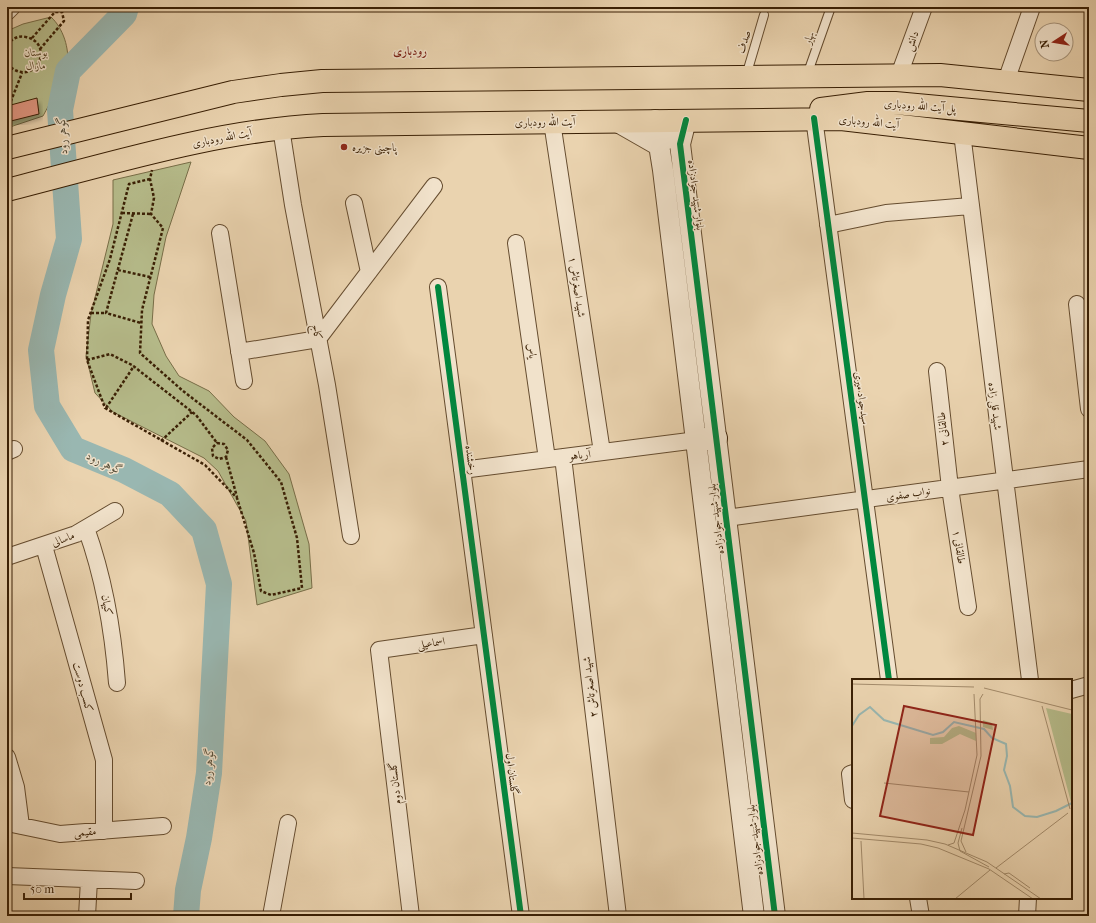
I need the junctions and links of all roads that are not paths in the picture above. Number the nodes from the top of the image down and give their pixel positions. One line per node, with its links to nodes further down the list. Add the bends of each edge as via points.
1 (12, 7): 5 (street)
2 (831, 7): 7 (lane, بهار)
3 (924, 7): 8 (street, دانش)
4 (1032, 7): 10 (street)
5 (7, 12)
6 (764, 15): 9 (lane, صدف)
7 (807, 75): 8 (main road); 9 (main road)
8 (899, 75): 10 (main road, via 958,76)
9 (746, 76): 23 (main road, via 305,82 232,92)
10 (1006, 81): 11 (main road)
11 (1089, 90)
12 (814, 118): 13 (main road, آیت الله رودباری); 20 (main road, آیت الله رودباری, via 869,121); 29 (street, سیدجواد میری)
13 (752, 119): 15 (main road, آیت الله رودباری); 17 (main road, پل آیت الله رودباری, via 868,103 895,103)
14 (655, 120): 15 (main road, آیت الله رودباری); 16 (main road, آیت الله رودباری); 22 (street, بلوار شهید جوادزاده)
15 (686, 120): 21 (street, بلوار شهید جوادزاده)
16 (616, 121): 18 (main road, آیت الله رودباری); 22 (street)
17 (1089, 121)
18 (552, 122): 19 (main road, آیت الله رودباری, via 323,125); 41 (street, شهید اصغرتاش ۱)
19 (281, 128): 26 (main road, آیت الله رودباری, via 216,138); 35 (street, کاج)
20 (962, 133): 24 (main road, آیت الله رودباری); 28 (street, شهید قلی زاده)
21 (680, 144): 22 (street, via 671,138); 40 (street, بلوار شهید جوادزاده)
22 (658, 145): 40 (street, بلوار شهید جوادزاده)
23 (7, 148)
24 (1089, 148)
25 (434, 186): 32 (street)
26 (7, 190)
27 (354, 203): 32 (street)
28 (970, 206): 29 (street, via 886,213); 46 (street, شهید قلی زاده)
29 (828, 224): 48 (street, سیدجواد میری)
30 (220, 233): 36 (street)
31 (516, 243): 43 (street, یاس)
32 (369, 272): 35 (street)
33 (438, 287): 45 (street, رخشنده)
34 (1077, 304): 39 (street)
35 (318, 339): 36 (street); 52 (street, کاج)
36 (239, 352): 38 (street)
37 (937, 371): 47 (street, طالقانی ۲)
38 (244, 381)
39 (1089, 409)
40 (707, 439): 41 (street, آریاهو); 50 (street, بلوار شهید جوادزاده); 80 (street)
41 (602, 452): 42 (street, آریاهو)
42 (563, 457): 43 (street, آریاهو); 79 (street, شهید اصغرتاش ۲)
43 (547, 459): 45 (street, آریاهو)
44 (1089, 469): 46 (street, نواب صفوی)
45 (462, 470): 56 (street, رخشنده)
46 (1005, 480): 47 (street, نواب صفوی); 59 (street, شهید قلی زاده)
47 (950, 488): 48 (street, نواب صفوی); 55 (street, طالقانی ۱)
48 (865, 501): 50 (street, نواب صفوی); 58 (street, سیدجواد میری)
49 (115, 511): 51 (street, ماسالی)
50 (726, 518): 81 (street, بلوار شهید جوادزاده)
51 (86, 528): 53 (street, ماسالی); 60 (street, کیهان, via 96,555 106,597)
52 (351, 536)
53 (44, 546): 54 (street, ماسالی); 69 (street, کسب دوست, via 104,760)
54 (7, 557)
55 (968, 606)
56 (484, 635): 57 (street, اسماعیلی); 78 (street, گلستان اول)
57 (379, 650): 77 (street, گلستان دوم)
58 (889, 679)
59 (1030, 679)
60 (116, 683)
61 (1089, 685): 62 (street)
62 (1072, 690)
63 (7, 756): 67 (street, via 16,787)
64 (852, 773): 65 (street)
65 (852, 791)
66 (288, 823): 76 (street)
67 (14, 825): 69 (street, مقیمی, via 60,834)
68 (163, 826): 69 (street, مقیمی)
69 (104, 831)
70 (7, 876): 71 (street)
71 (89, 880): 72 (street); 75 (street)
72 (136, 881)
73 (918, 899): 82 (street)
74 (1028, 899): 83 (street)
75 (87, 916)
76 (271, 916)
77 (411, 916)
78 (520, 916)
79 (618, 916)
80 (754, 916)
81 (774, 916)
82 (920, 916)
83 (1027, 916)

